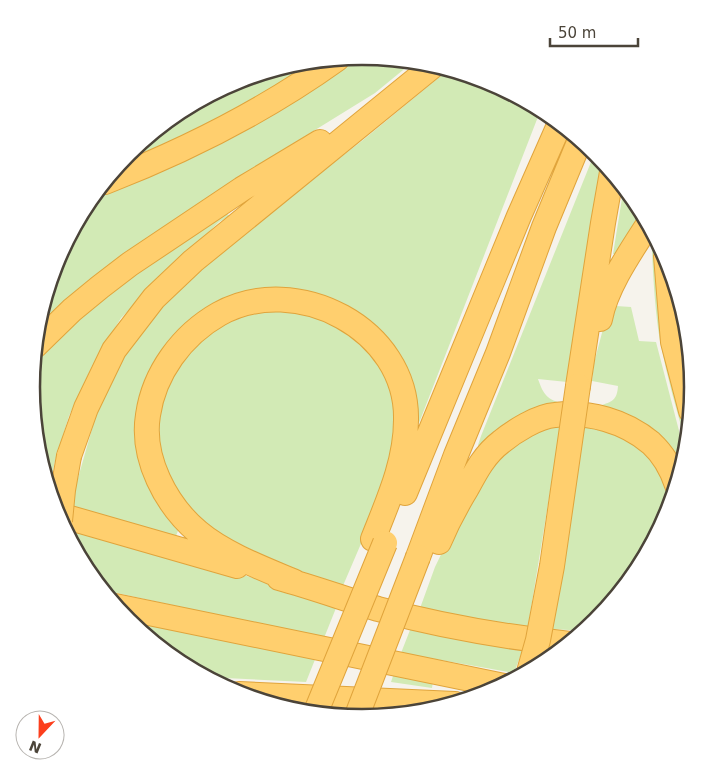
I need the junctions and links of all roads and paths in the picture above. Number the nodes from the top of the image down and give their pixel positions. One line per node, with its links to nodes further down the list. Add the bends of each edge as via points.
1 (325, 68): 6 (highway, via 195,144)
2 (426, 71): 3 (highway)
3 (386, 103): 10 (highway, via 242,189 130,264 72,310); 14 (highway, bridge, via 193,261 154,298 114,350 86,408 69,456)
4 (557, 130): 16 (highway)
5 (577, 147): 17 (highway, via 456,455)
6 (119, 176)
7 (610, 182): 11 (highway)
8 (644, 230): 11 (highway, via 610,290 598,331)
9 (668, 285): 12 (highway, via 673,342)
10 (44, 337)
11 (583, 354): 21 (highway, bridge, via 552,566)
12 (685, 388)
13 (673, 476): 17 (highway, via 652,444 636,432 598,416 554,415 518,430 481,463)
14 (62, 503)
15 (68, 517): 18 (highway)
16 (379, 541): 18 (highway, via 401,461 406,420 401,386 386,354 357,326 314,304 286,299 235,306 201,326 170,358 152,396 147,416 149,450 164,491 180,514 199,532 226,550); 25 (highway, bridge, via 349,632)
17 (424, 559): 26 (highway, bridge); 27 (highway)
18 (295, 582): 20 (highway, via 428,622)
19 (127, 609): 22 (highway)
20 (561, 641)
21 (532, 662)
22 (490, 683)
23 (267, 695): 24 (highway)
24 (430, 703)
25 (318, 707)
26 (359, 710)
27 (369, 710)

